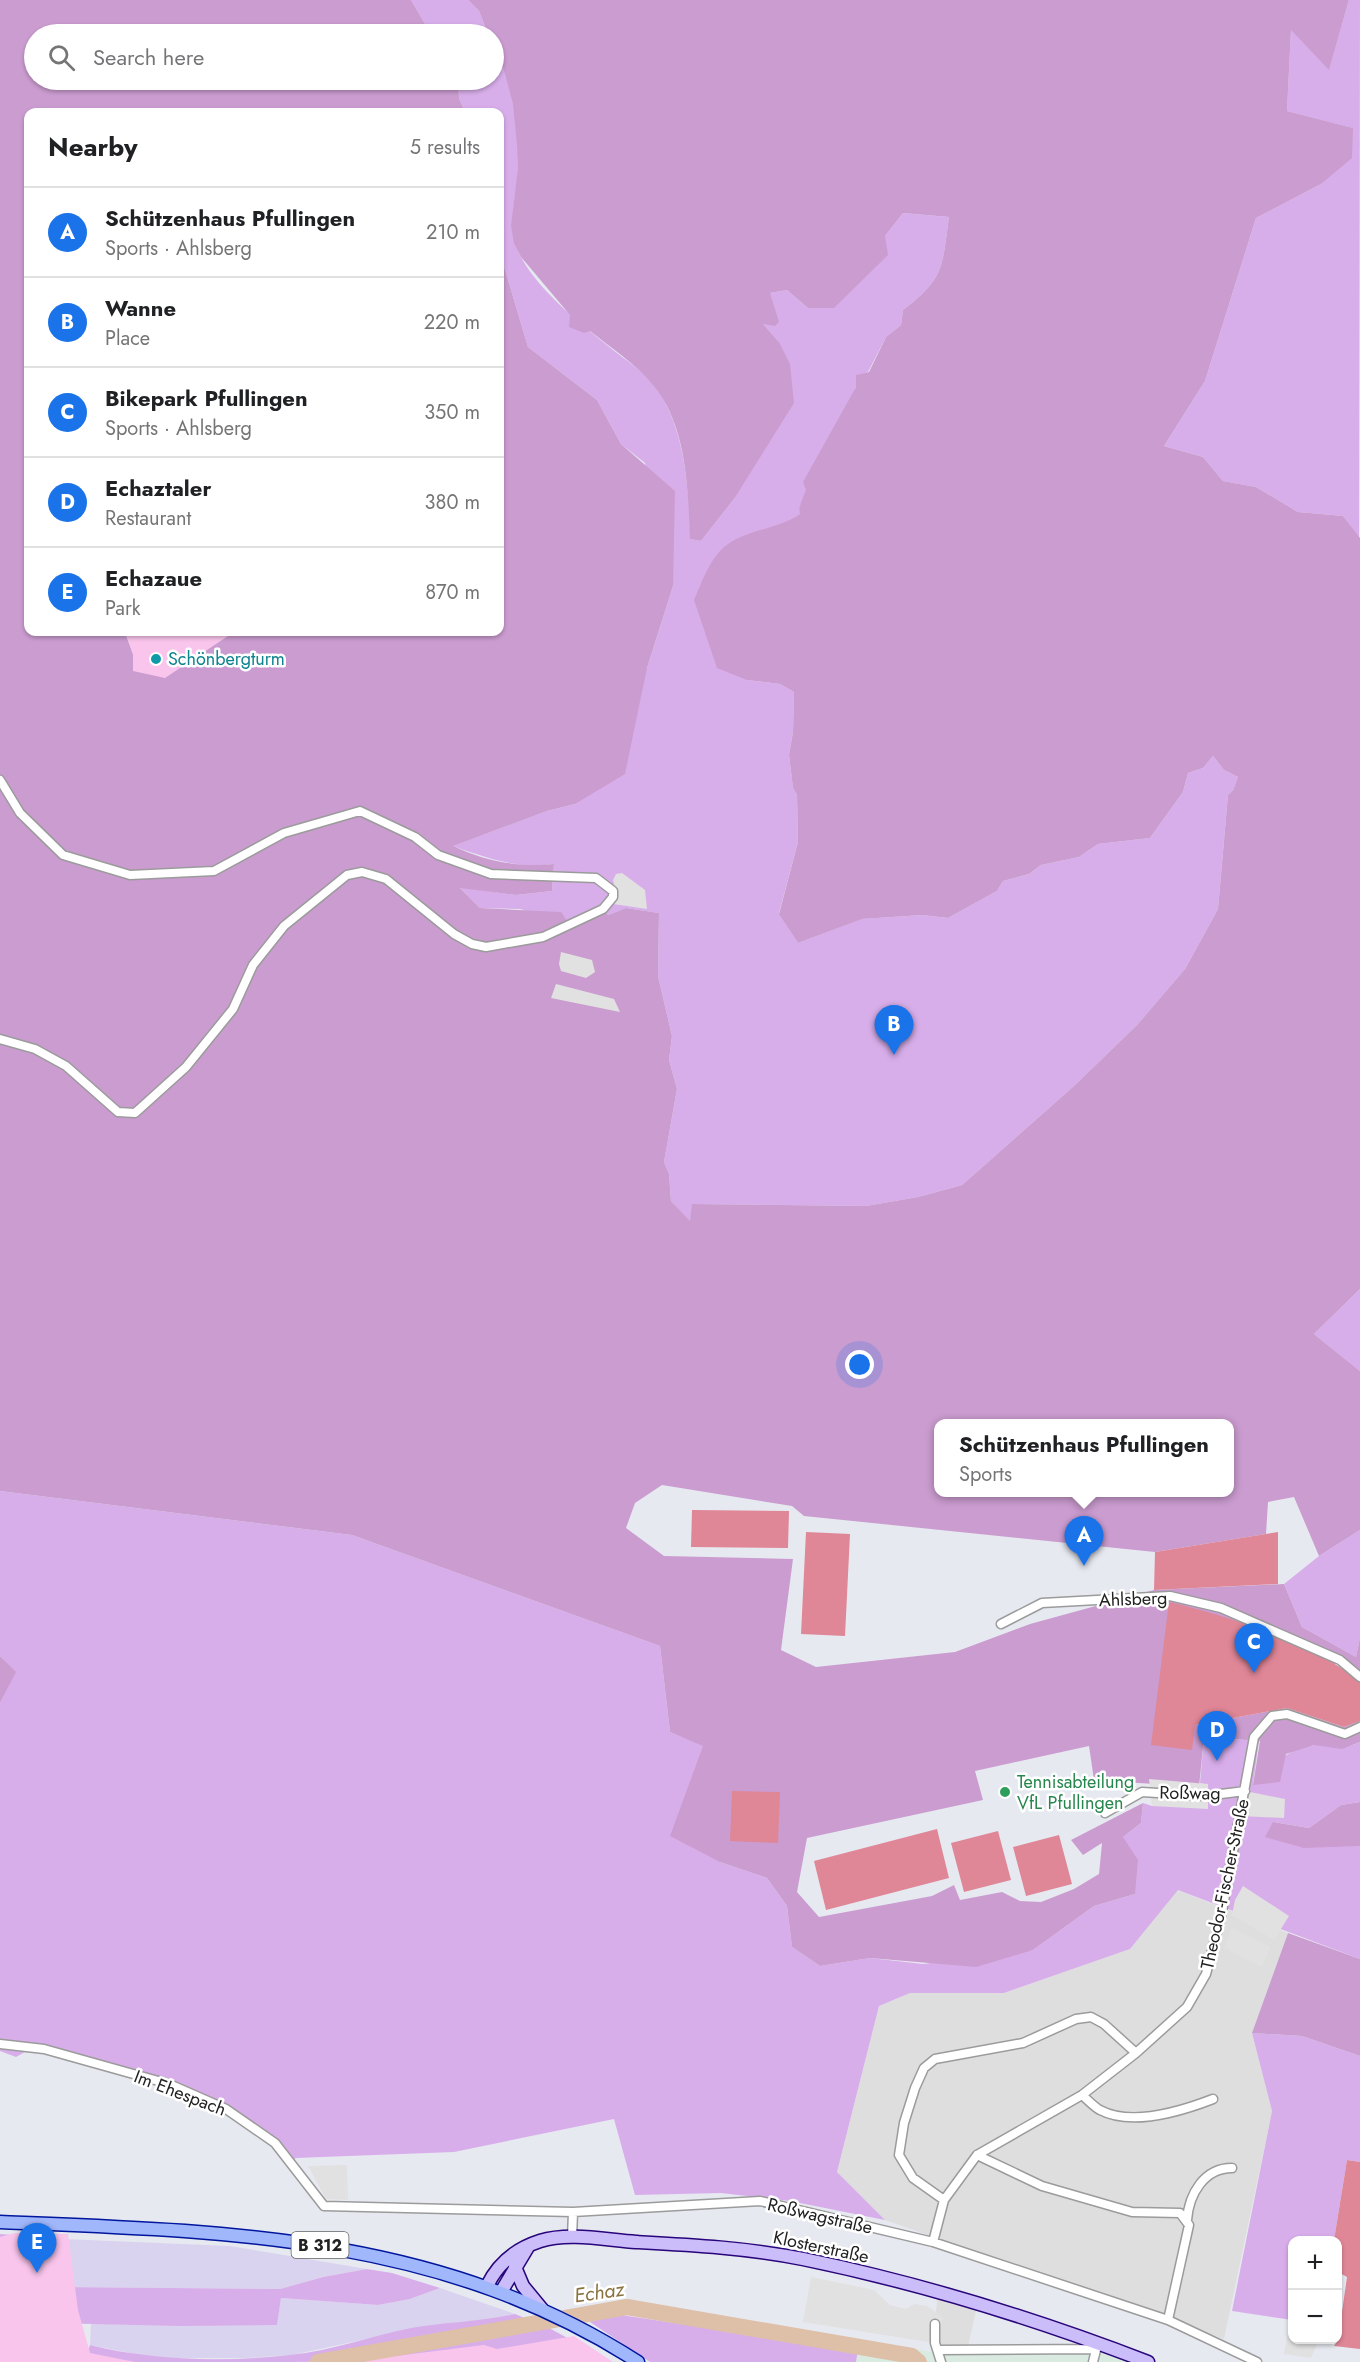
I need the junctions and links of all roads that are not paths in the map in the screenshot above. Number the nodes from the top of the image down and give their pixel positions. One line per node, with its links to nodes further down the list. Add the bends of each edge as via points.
1 (0, 780): 2 (street, via 20,813 63,855 130,875 214,871 284,833 360,811 415,837 438,855 491,874 596,878 613,891 610,903 603,909 543,937 486,948 454,934 386,879 362,872 346,875 284,926 253,965 233,1010 186,1067 135,1113 118,1112 66,1066 35,1049)
2 (0, 1039)
3 (1001, 1624): 4 (street, Ahlsberg, via 1042,1603 1170,1596 1221,1608 1340,1660)
4 (1360, 1677)
5 (1360, 1727): 6 (street, Theodor-Fischer-Straße, via 1345,1734 1287,1714 1272,1716 1254,1737)
6 (1245, 1791): 7 (street, Roßwag, via 1205,1796 1142,1791); 9 (street, Theodor-Fischer-Straße, via 1206,1974 1187,2007)
7 (1106, 1813)
8 (0, 2044): 15 (street, Im Ehespach, via 34,2047 159,2081 226,2109 275,2143)
9 (1136, 2053): 10 (street, Theodor-Fischer-Straße); 14 (street, via 1098,2020 1083,2017 1023,2043 943,2056 929,2063 913,2095 898,2155 913,2178)
10 (1082, 2095): 11 (street, via 1100,2110 1149,2117); 12 (street, Theodor-Fischer-Straße)
11 (1213, 2099)
12 (977, 2155): 14 (street, Theodor-Fischer-Straße); 17 (street, via 1042,2186 1132,2212 1180,2213)
13 (1232, 2168): 17 (street, via 1207,2175 1188,2204)
14 (944, 2200): 20 (street, Theodor-Fischer-Straße)
15 (324, 2206): 16 (street, Roßwagstraße)
16 (573, 2212): 19 (street); 20 (street, Roßwagstraße, via 759,2201)
17 (1187, 2220): 26 (street)
18 (0, 2222): 23 (main road, B 312, via 183,2230 336,2247 426,2267)
19 (572, 2238): 21 (main road, Klosterstraße, via 547,2239); 28 (main road, Klosterstraße, via 714,2247 802,2259 960,2298)
20 (933, 2242): 26 (street, Roßwagstraße)
21 (529, 2246): 22 (main road); 23 (main road, Klosterstraße, via 508,2257)
22 (515, 2267): 24 (main road); 25 (main road, via 523,2286)
23 (487, 2286): 24 (main road, B 312)
24 (501, 2292): 25 (main road, B 312)
25 (547, 2311): 30 (main road, B 312)
26 (1168, 2320): 34 (street, Roßwagstraße)
27 (935, 2324): 29 (street, via 934,2343)
28 (1097, 2346): 29 (street); 32 (street); 33 (main road, Klosterstraße)
29 (938, 2350): 31 (street)
30 (638, 2362)
31 (941, 2362)
32 (1093, 2362)
33 (1148, 2362)
34 (1257, 2362)

